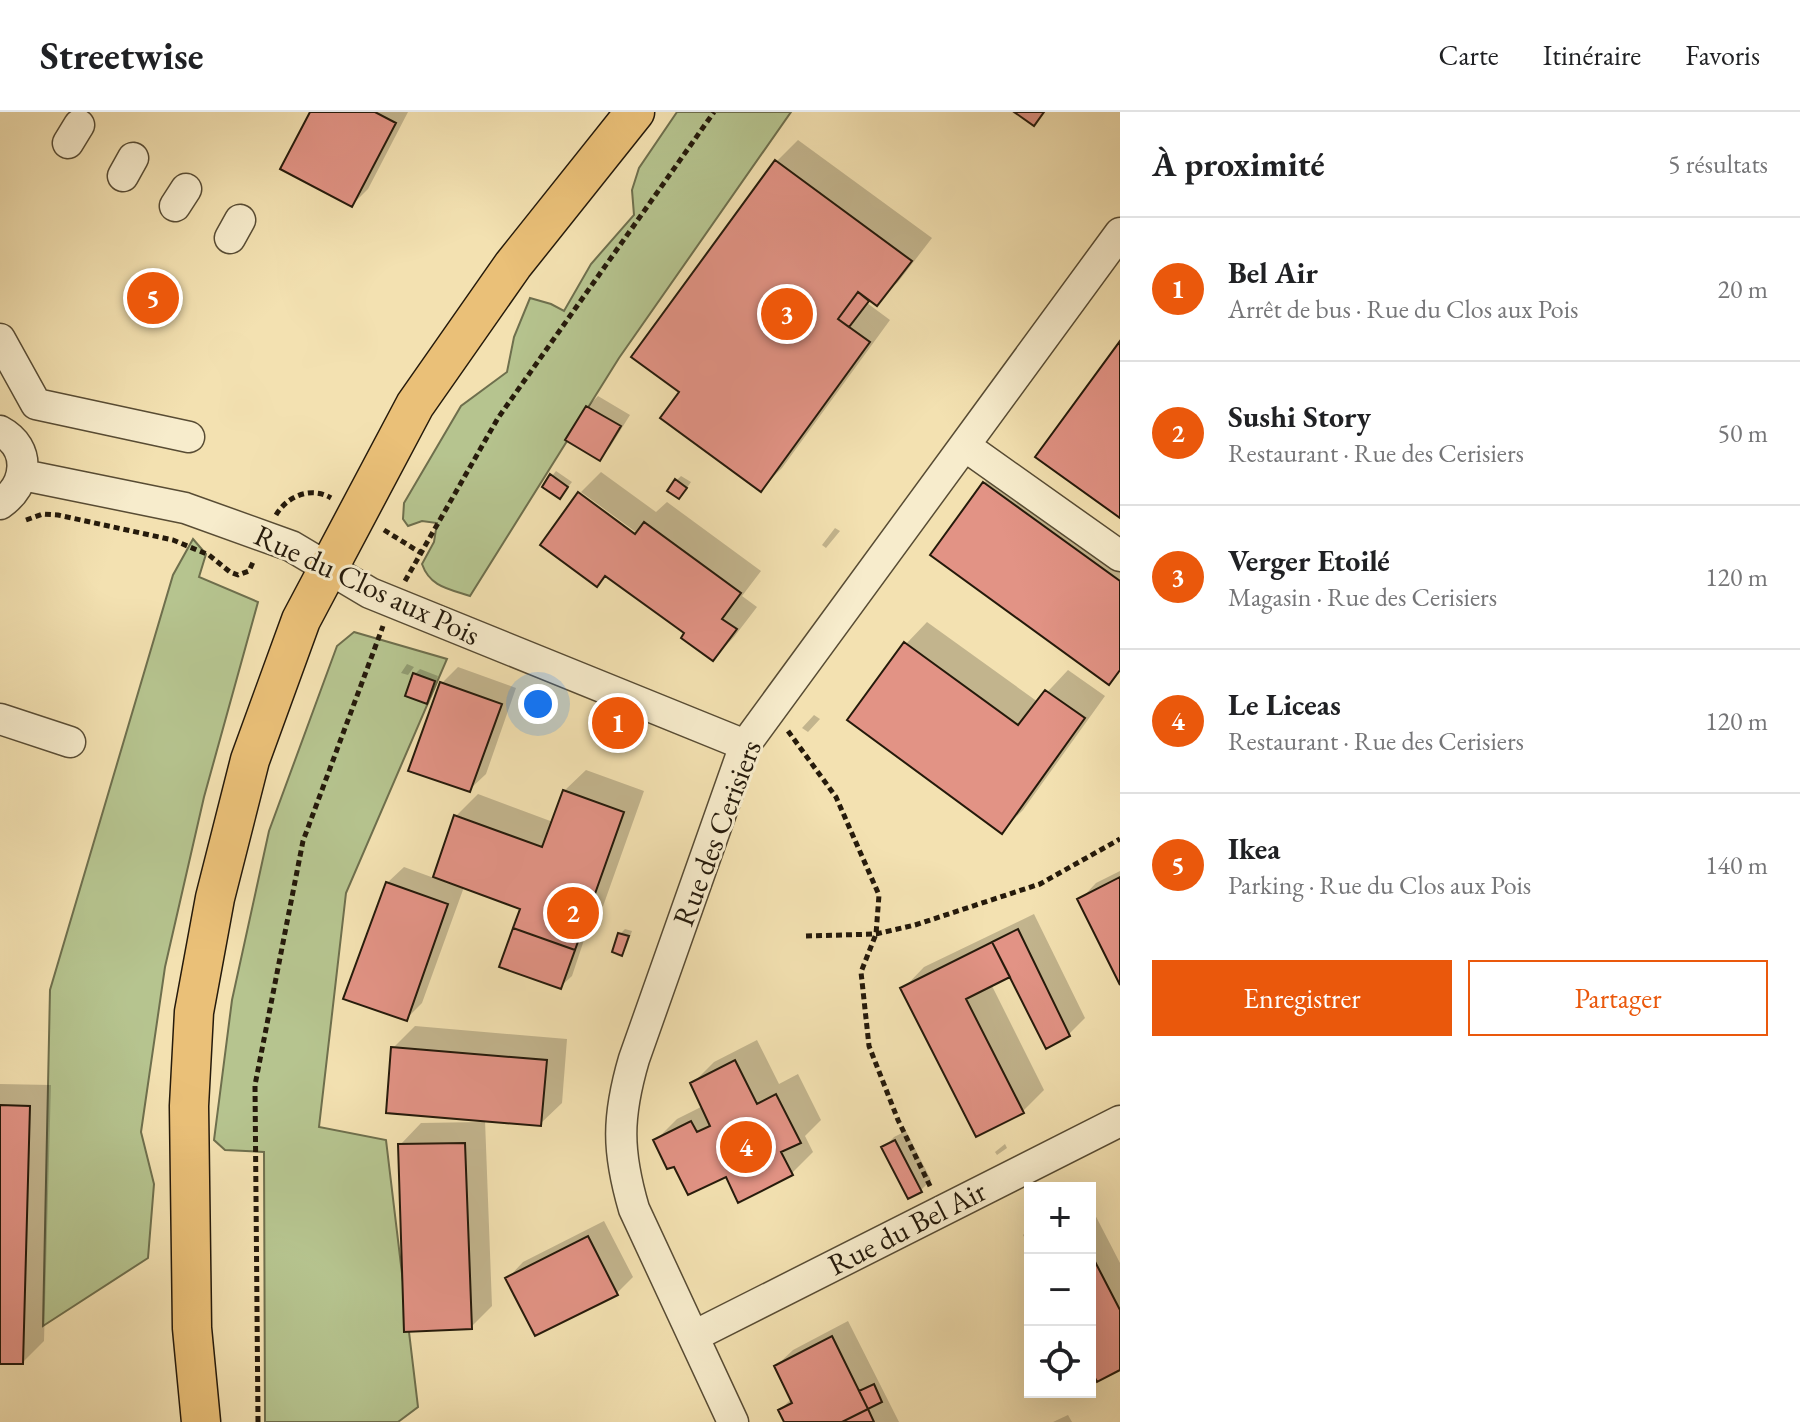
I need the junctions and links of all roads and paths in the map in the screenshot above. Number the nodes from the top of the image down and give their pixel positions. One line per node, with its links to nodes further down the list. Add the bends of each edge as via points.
1 (635, 112): 11 (main road, via 513,265 415,405)
2 (714, 112): 12 (path, via 498,418)
3 (1120, 233): 7 (street, Rue des Cerisiers)
4 (12, 353): 6 (street, via 36,404 63,404)
5 (0, 431): 8 (street, via 20,450)
6 (189, 437)
7 (965, 446): 10 (street); 14 (street, Rue des Cerisiers)
8 (23, 475): 9 (street); 11 (street, Rue du Clos aux Pois, via 185,508 291,546)
9 (0, 504)
10 (1120, 556)
11 (328, 567): 17 (street, Rue du Clos aux Pois, via 370,593); 24 (main road, via 301,620 250,760 215,898 194,1012 189,1106 192,1328)
12 (407, 577)
13 (383, 627): 25 (path, via 303,841 255,1085)
14 (772, 710): 17 (street, Rue des Cerisiers); 19 (path, via 836,797 879,895)
15 (0, 719): 16 (street)
16 (70, 742)
17 (745, 745): 23 (street, Rue des Cerisiers, via 623,1098 620,1137 634,1209)
18 (1120, 839): 19 (path, via 1040,884)
19 (876, 934): 20 (path); 22 (path, via 861,972 869,1046)
20 (806, 936)
21 (1120, 1121): 22 (street, Rue du Bel Air)
22 (942, 1210): 23 (street, Rue du Bel Air)
23 (694, 1336): 26 (street, Rue des Cerisiers)
24 (201, 1422)
25 (258, 1422)
26 (733, 1422)

